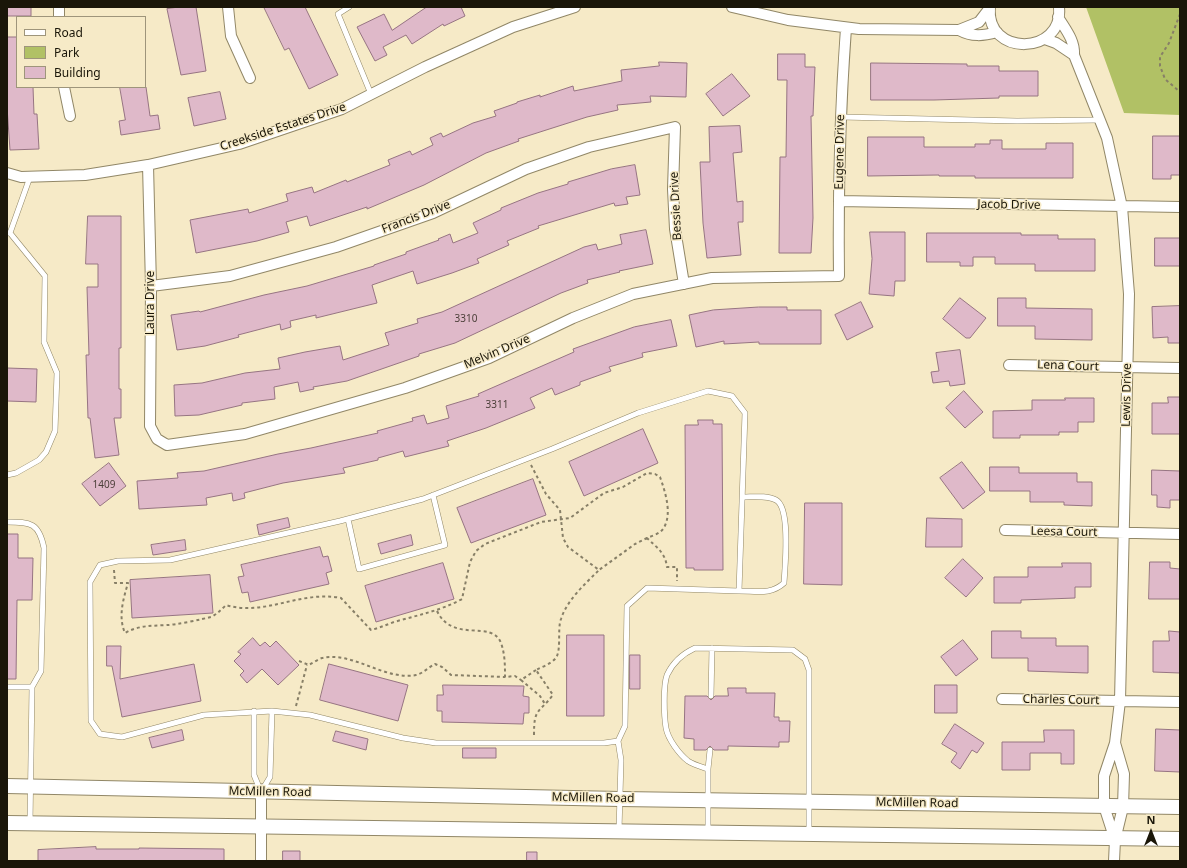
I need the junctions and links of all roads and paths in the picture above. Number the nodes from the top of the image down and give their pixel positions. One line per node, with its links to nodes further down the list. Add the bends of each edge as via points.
1 (228, 7): 13 (street, via 231,36)
2 (350, 7): 16 (lane, via 338,14)
3 (573, 7): 16 (street, Creekside Estates Drive, via 513,27)
4 (732, 7): 8 (street, via 788,20)
5 (990, 8): 9 (street, via 979,22); 10 (street, via 991,21)
6 (1058, 12): 11 (street, via 1054,30); 12 (street, Lewis Drive, via 1072,39)
7 (1180, 14): 15 (path, via 1160,58 1165,79)
8 (846, 28): 9 (street); 18 (street, Eugene Drive)
9 (959, 30): 10 (street, via 968,35 984,36)
10 (997, 32): 11 (street, via 1008,41 1019,45 1029,45)
11 (1045, 39): 12 (street, via 1056,42)
12 (1074, 55): 19 (street, Lewis Drive)
13 (250, 78)
14 (64, 88): 17 (street)
15 (1180, 92)
16 (372, 94): 21 (street, Creekside Estates Drive, via 342,109 239,144)
17 (70, 116)
18 (841, 117): 19 (lane); 25 (street, Eugene Drive)
19 (1100, 120): 26 (street, Lewis Drive, via 1107,138)
20 (675, 127): 30 (street, Bessie Drive, via 675,229); 31 (street, Francis Drive, via 590,147 526,169 433,213 336,247 230,276)
21 (148, 165): 23 (street, Creekside Estates Drive, via 86,175); 31 (street, Laura Drive)
22 (7, 173): 23 (street, Creekside Estates Drive)
23 (25, 177): 24 (street, Creekside Estates Drive); 28 (lane)
24 (7, 181)
25 (839, 201): 26 (street, Jacob Drive); 29 (street, Eugene Drive)
26 (1122, 207): 27 (street, Jacob Drive); 33 (street, Lewis Drive, via 1129,294)
27 (1180, 208)
28 (8, 232): 37 (lane, via 45,276 44,342 57,372 55,431 46,452 39,460 16,473)
29 (839, 276): 30 (street, Melvin Drive, via 712,278)
30 (684, 284): 35 (street, Melvin Drive, via 633,294 573,318 489,358 405,388 245,434 167,445)
31 (151, 286): 35 (street, Laura Drive, via 150,426)
32 (1009, 365): 33 (street, Lena Court)
33 (1127, 368): 34 (street, Lena Court); 44 (street, Lewis Drive)
34 (1180, 368)
35 (157, 439)
36 (528, 458): 38 (lane); 39 (lane, via 638,413 708,391 732,396 745,413); 41 (path, via 544,490 560,510)
37 (7, 475)
38 (433, 495): 40 (lane); 40 (lane, via 445,545 359,569)
39 (743, 497): 50 (lane); 50 (lane, via 766,497 782,505 785,515 785,570 784,583 776,590)
40 (348, 519): 47 (lane, via 170,560)
41 (562, 519): 46 (path, via 570,518 604,493 647,473 655,474 660,477 664,487 667,520 659,533); 48 (path, via 561,527 568,547); 51 (path, via 541,522 485,544 470,562 462,600)
42 (7, 522): 59 (lane, via 32,525 41,533 44,548 42,672)
43 (1005, 530): 44 (street, Leesa Court)
44 (1124, 533): 45 (street, Leesa Court); 62 (street, Lewis Drive)
45 (1180, 534)
46 (647, 538): 48 (path); 49 (path, via 666,557 668,567 677,567)
47 (113, 563): 51 (path, via 115,583 128,583 122,600 121,616 125,633 148,624 169,625 210,617 226,605 248,609 314,595 341,598 371,630); 65 (lane, via 100,565 90,582 91,721 100,734 122,737 204,715)
48 (599, 570): 55 (path, via 577,594 560,620 558,654 555,659)
49 (678, 589): 50 (lane); 68 (lane, via 647,588 626,606 625,726)
50 (740, 591)
51 (437, 610): 56 (path, via 446,624 455,628 493,633 501,642)
52 (712, 648): 60 (lane); 72 (lane, via 695,648 684,653 666,677 665,697 666,729 674,744 688,761); 78 (lane, via 793,650 805,659 809,670)
53 (299, 661): 54 (path)
54 (307, 665): 56 (path, via 322,658 337,657 396,674 419,675 435,664 451,675); 67 (path)
55 (536, 670): 57 (path); 64 (path, via 553,695)
56 (505, 677): 57 (path, via 514,676)
57 (521, 680): 64 (path)
58 (7, 687): 59 (lane)
59 (32, 687): 74 (lane)
60 (711, 696)
61 (1002, 699): 62 (street, Charles Court)
62 (1120, 701): 63 (street, Charles Court); 69 (street, Lewis Drive)
63 (1180, 702)
64 (546, 704): 70 (path, via 534,718)
65 (254, 711): 66 (lane); 75 (lane, via 254,775)
66 (272, 711): 67 (lane); 75 (lane, via 270,777)
67 (294, 713): 70 (lane, via 436,743)
68 (618, 742): 70 (lane); 76 (lane, via 621,760)
69 (1115, 742): 79 (street, Lewis Drive, via 1104,776); 80 (street, Lewis Drive, via 1124,774)
70 (534, 743)
71 (710, 750): 72 (lane)
72 (708, 769): 77 (lane)
73 (7, 786): 74 (main road, McMillen Road)
74 (31, 786): 75 (main road, McMillen Road); 83 (lane)
75 (261, 792): 76 (main road, McMillen Road); 84 (street)
76 (620, 799): 77 (main road, McMillen Road); 85 (lane)
77 (708, 800): 78 (main road, McMillen Road); 86 (lane)
78 (809, 801): 79 (main road, McMillen Road); 87 (lane)
79 (1104, 806): 80 (main road, McMillen Road); 89 (street, Lewis Drive)
80 (1123, 807): 81 (main road, McMillen Road); 89 (street, Lewis Drive)
81 (1180, 807)
82 (7, 823): 83 (main road)
83 (30, 823): 84 (main road)
84 (261, 827): 85 (main road); 90 (street)
85 (619, 832): 86 (main road)
86 (708, 832): 87 (main road)
87 (809, 834): 89 (main road)
88 (1180, 839): 89 (main road)
89 (1115, 840): 91 (street, Lewis Drive)
90 (261, 861)
91 (1114, 861)

